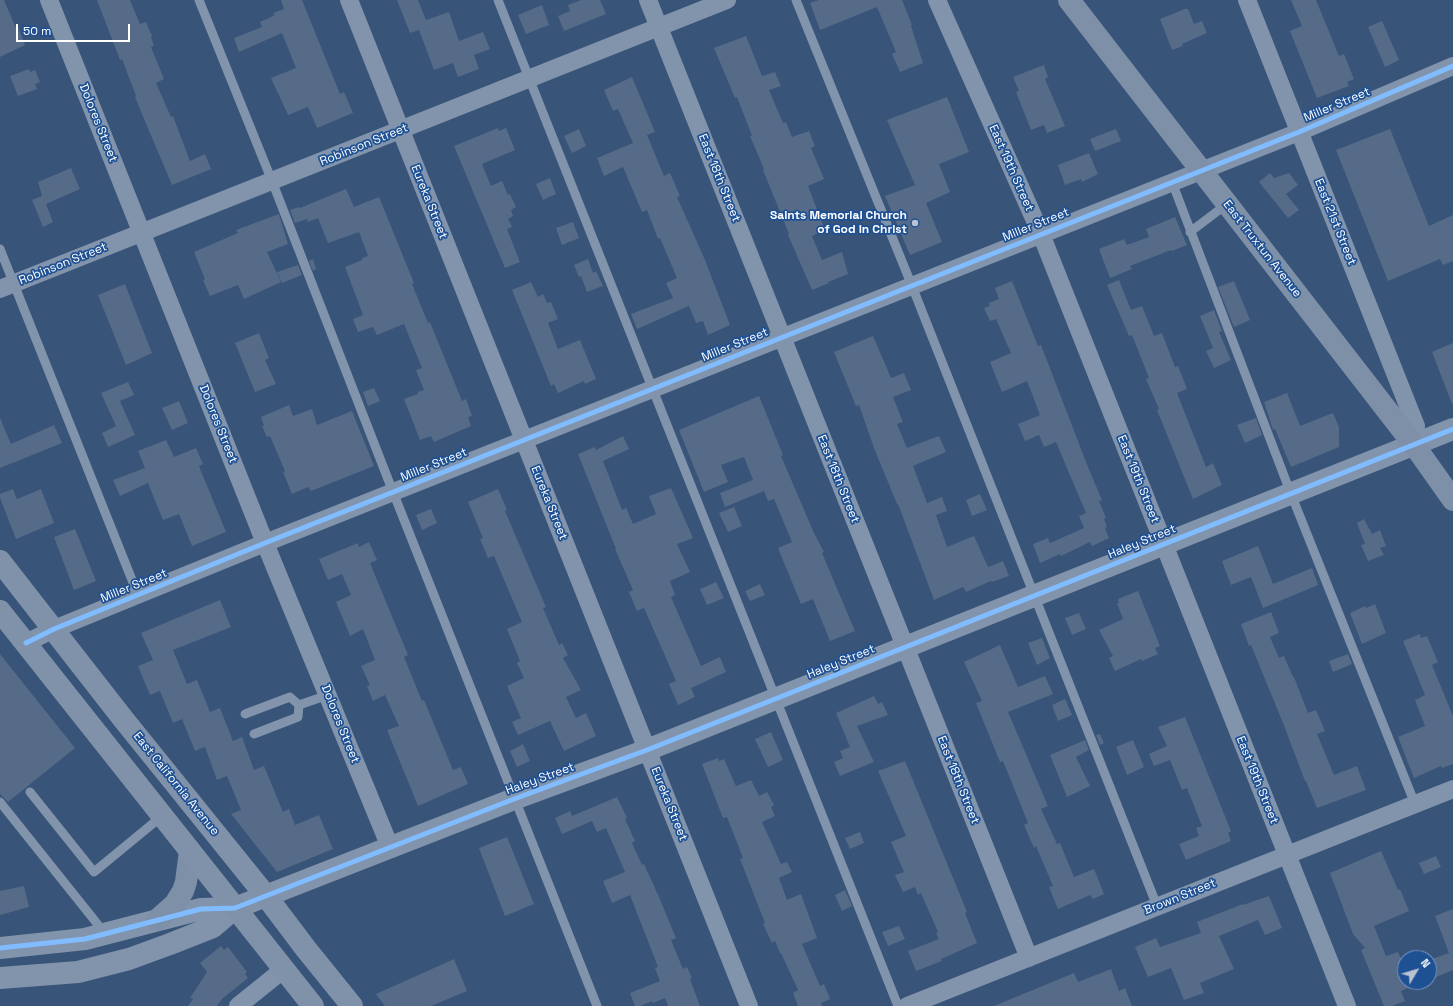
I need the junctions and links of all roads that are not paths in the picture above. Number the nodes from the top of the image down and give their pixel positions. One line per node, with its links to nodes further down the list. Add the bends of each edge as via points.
1 (49, 0): 21 (street, Dolores Street)
2 (199, 0): 17 (lane)
3 (349, 0): 14 (street, Eureka Street)
4 (498, 0): 13 (lane)
5 (648, 0): 11 (street, East 18th Street)
6 (727, 0): 11 (street, Robinson Street)
7 (796, 0): 24 (lane)
8 (937, 0): 22 (street, East 19th Street)
9 (1069, 0): 16 (main road, East Truxtun Avenue)
10 (1247, 0): 15 (street, East 21st Street)
11 (659, 27): 13 (street, Robinson Street); 26 (street, East 18th Street)
12 (1453, 66): 15 (street, Miller Street)
13 (529, 79): 14 (street, Robinson Street); 27 (lane)
14 (400, 130): 17 (street, Robinson Street); 29 (street, Eureka Street)
15 (1299, 132): 16 (street, Miller Street); 30 (street, East 21st Street, via 1416,426)
16 (1201, 171): 18 (street, Miller Street); 19 (main road, East Truxtun Avenue)
17 (272, 181): 21 (street, Robinson Street); 31 (lane)
18 (1172, 182): 20 (lane); 22 (street, Miller Street)
19 (1227, 204): 20 (lane); 30 (main road, East Truxtun Avenue)
20 (1190, 232): 32 (lane)
21 (142, 233): 25 (street, Robinson Street); 34 (street, Dolores Street)
22 (1041, 234): 24 (street, Miller Street); 35 (street, East 19th Street)
23 (0, 249): 25 (lane)
24 (912, 286): 26 (street, Miller Street); 38 (lane)
25 (7, 287): 37 (lane)
26 (782, 337): 27 (street, Miller Street); 42 (street, East 18th Street)
27 (652, 389): 29 (street, Miller Street); 44 (lane)
28 (1453, 429): 30 (street, Haley Street)
29 (524, 440): 31 (street, Miller Street); 48 (street, Eureka Street)
30 (1414, 445): 32 (street, Haley Street); 33 (main road, East Truxtun Avenue)
31 (393, 492): 34 (street, Miller Street); 51 (lane)
32 (1290, 494): 35 (street, Haley Street); 53 (lane)
33 (1453, 500)
34 (265, 543): 37 (street, Miller Street); 43 (street, Dolores Street)
35 (1164, 545): 38 (street, Haley Street); 57 (street, East 19th Street)
36 (0, 561): 40 (main road, East California Avenue)
37 (138, 595): 40 (street, Miller Street)
38 (1034, 596): 42 (street, Haley Street); 59 (lane)
39 (0, 611): 41 (main road)
40 (54, 629): 41 (street, Miller Street); 58 (main road, East California Avenue)
41 (26, 644): 54 (main road)
42 (906, 647): 44 (street, Haley Street); 64 (street, East 18th Street)
43 (328, 695): 45 (lane); 55 (street, Dolores Street)
44 (776, 699): 48 (street, Haley Street); 72 (lane)
45 (299, 705): 46 (lane, via 290,697); 47 (lane, via 298,717)
46 (245, 714)
47 (254, 734)
48 (647, 750): 51 (street, Haley Street); 71 (street, Eureka Street)
49 (1453, 789): 53 (street, Brown Street)
50 (30, 792): 54 (lane, via 94,872)
51 (514, 799): 55 (street, Haley Street); 70 (lane)
52 (0, 802): 62 (lane, via 99,926)
53 (1415, 804): 57 (street, Brown Street)
54 (162, 816): 56 (main road)
55 (390, 847): 58 (street, Haley Street)
56 (190, 851): 60 (main road); 61 (main road, via 183,891 175,904)
57 (1287, 855): 59 (street, Brown Street); 74 (street, East 19th Street)
58 (266, 896): 60 (street, Haley Street); 69 (main road, East California Avenue)
59 (1157, 906): 64 (street, Brown Street)
60 (235, 908): 61 (street, via 201,909); 65 (main road); 66 (street, via 213,927 129,959 78,972)
61 (157, 920): 62 (street)
62 (100, 935): 63 (street)
63 (0, 948)
64 (1029, 958): 73 (street, Brown Street)
65 (284, 969): 67 (street); 68 (main road)
66 (0, 978)
67 (238, 1006)
68 (313, 1006)
69 (352, 1006)
70 (597, 1006)
71 (749, 1006)
72 (898, 1006)
73 (907, 1006)
74 (1348, 1006)

